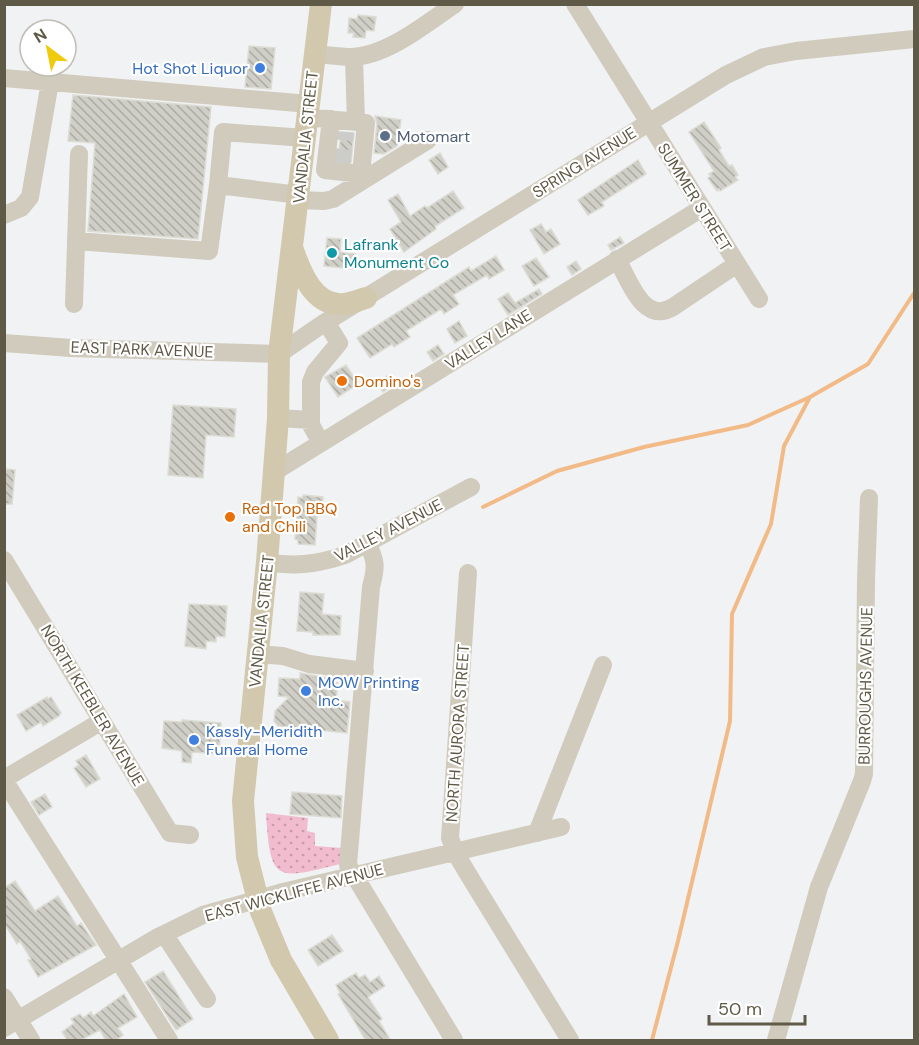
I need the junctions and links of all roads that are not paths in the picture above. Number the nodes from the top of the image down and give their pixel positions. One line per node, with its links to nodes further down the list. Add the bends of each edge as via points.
1 (321, 4): 5 (main road, VANDALIA STREET)
2 (455, 4): 6 (street, via 394,44)
3 (575, 4): 10 (street, SUMMER STREET)
4 (915, 39): 10 (street, SPRING AVENUE, via 764,57)
5 (315, 54): 6 (street); 9 (main road, VANDALIA STREET)
6 (354, 57): 11 (street)
7 (4, 78): 8 (street)
8 (50, 82): 9 (street); 18 (street, via 30,197 21,208)
9 (307, 120): 11 (street); 15 (street, via 223,132); 16 (main road, VANDALIA STREET)
10 (648, 122): 17 (street, SUMMER STREET); 23 (street, SPRING AVENUE)
11 (344, 123): 14 (street, via 366,123); 14 (street, via 325,170 341,169)
12 (428, 140): 14 (street)
13 (79, 154): 19 (street)
14 (360, 178): 16 (street, via 329,200)
15 (218, 185): 16 (street); 19 (street, via 209,251)
16 (299, 197): 20 (main road, VANDALIA STREET)
17 (702, 208): 21 (street, VALLEY LANE); 22 (street, SUMMER STREET)
18 (4, 215)
19 (76, 241): 25 (street)
20 (292, 249): 23 (main road, via 312,289 326,301 345,304); 28 (main road, VANDALIA STREET)
21 (617, 259): 22 (street, via 645,306 658,312 673,307); 31 (street, VALLEY LANE)
22 (737, 264): 24 (street, SUMMER STREET)
23 (366, 298): 26 (street, SPRING AVENUE)
24 (759, 299)
25 (74, 304)
26 (326, 322): 28 (street, SPRING AVENUE); 30 (street, via 339,343 312,378)
27 (4, 343): 28 (street, EAST PARK AVENUE)
28 (279, 354): 29 (main road, VANDALIA STREET)
29 (278, 418): 30 (street); 32 (main road, VANDALIA STREET)
30 (311, 420): 31 (street)
31 (321, 443): 32 (street, VALLEY LANE)
32 (274, 472): 37 (main road, VANDALIA STREET)
33 (471, 487): 35 (street, VALLEY AVENUE)
34 (869, 498): 55 (street, BURROUGHS AVENUE, via 864,774 819,887)
35 (368, 543): 37 (street, VALLEY AVENUE, via 323,563 303,566); 41 (street, via 376,567)
36 (4, 561): 42 (street, NORTH KEEBLER AVENUE)
37 (267, 562): 39 (main road, VANDALIA STREET)
38 (468, 573): 47 (street, NORTH AURORA STREET, via 450,826)
39 (257, 654): 41 (street); 49 (main road, VANDALIA STREET, via 243,801 247,857)
40 (603, 665): 45 (street)
41 (365, 670): 48 (street, via 348,865)
42 (102, 721): 43 (street); 46 (street, NORTH KEEBLER AVENUE, via 170,833)
43 (4, 780): 51 (street)
44 (561, 827): 45 (street, EAST WICKLIFFE AVENUE)
45 (537, 833): 47 (street, EAST WICKLIFFE AVENUE)
46 (190, 835)
47 (455, 852): 48 (street, EAST WICKLIFFE AVENUE); 60 (street, NORTH AURORA STREET)
48 (353, 875): 49 (street, EAST WICKLIFFE AVENUE); 59 (street)
49 (257, 899): 50 (street, EAST WICKLIFFE AVENUE, via 203,915); 58 (main road, VANDALIA STREET, via 281,960)
50 (164, 934): 51 (street, EAST WICKLIFFE AVENUE); 53 (street)
51 (118, 961): 54 (street, EAST WICKLIFFE AVENUE); 57 (street)
52 (4, 997): 54 (street)
53 (207, 999)
54 (11, 1024): 56 (street)
55 (776, 1040)
56 (31, 1041)
57 (169, 1041)
58 (328, 1041)
59 (454, 1041)
60 (570, 1041)

